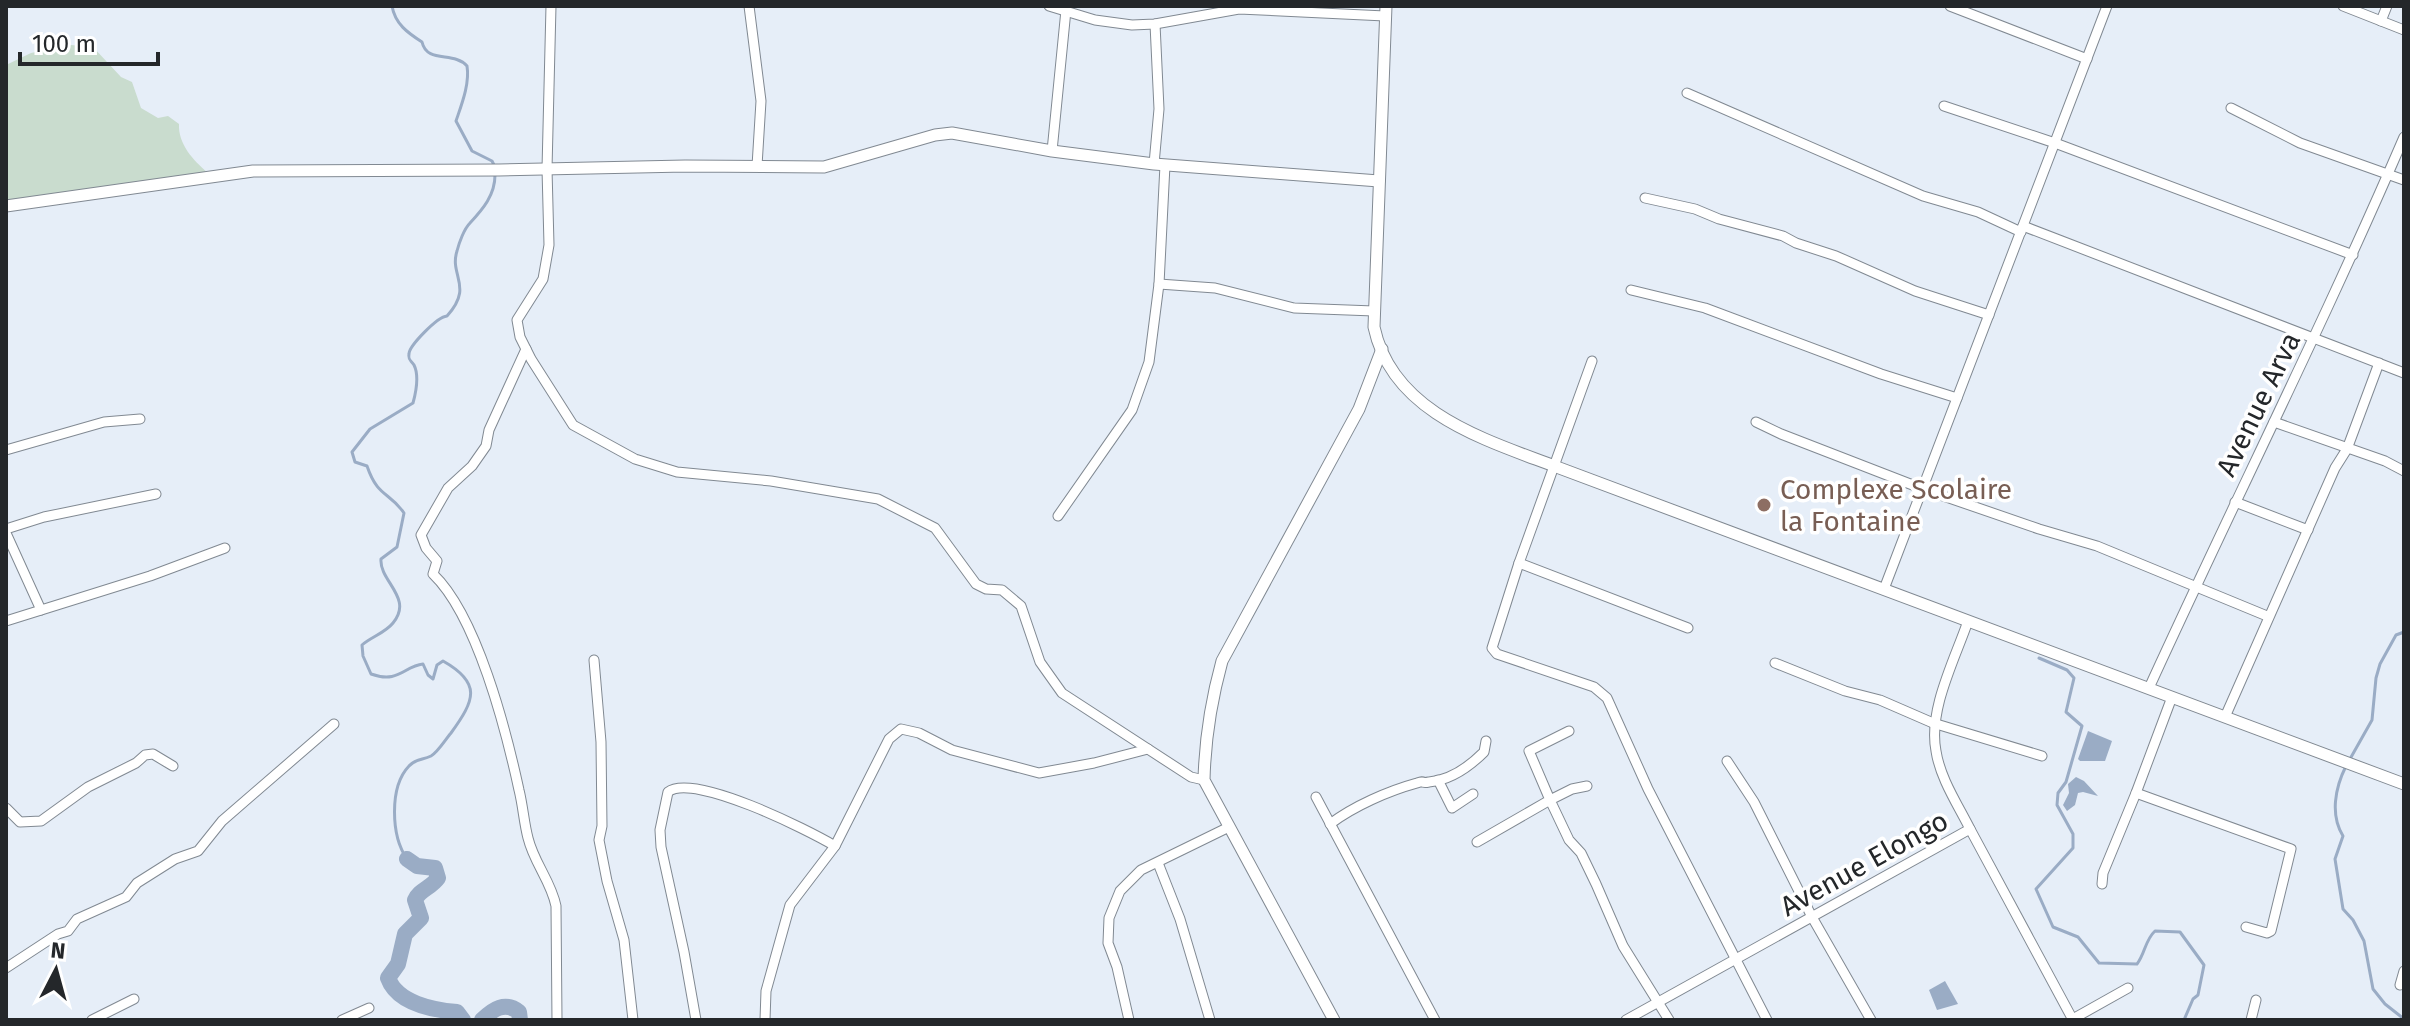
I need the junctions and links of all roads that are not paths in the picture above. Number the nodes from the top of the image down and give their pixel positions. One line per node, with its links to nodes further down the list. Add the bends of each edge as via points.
1 (551, 6): 22 (street)
2 (749, 6): 21 (street, via 761,101)
3 (1049, 6): 8 (street)
4 (1950, 6): 13 (street)
5 (2107, 6): 13 (street)
6 (2343, 6): 10 (street)
7 (2387, 6): 10 (street)
8 (1066, 10): 11 (street, via 1108,22); 19 (street)
9 (1386, 11): 11 (street, via 1239,9); 25 (street)
10 (2381, 21): 12 (street)
11 (1155, 24): 20 (street)
12 (2404, 30)
13 (2087, 59): 18 (street)
14 (1687, 93): 28 (street, via 1923,196)
15 (1944, 106): 18 (street)
16 (2231, 108): 23 (street, via 2300,143)
17 (2404, 137): 23 (street, Avenue Arva)
18 (2055, 143): 28 (street); 29 (street)
19 (1052, 151): 20 (street); 21 (street, via 952,133 833,167)
20 (1159, 165): 25 (street); 30 (street)
21 (757, 166): 22 (street)
22 (547, 169): 27 (street, via 253,171); 35 (street, via 549,245 543,279 517,320)
23 (2389, 173): 24 (street); 29 (street, Avenue Arva)
24 (2404, 180)
25 (1379, 181): 32 (street)
26 (1645, 198): 33 (street, via 1783,236 1915,291)
27 (6, 206)
28 (2022, 229): 33 (street); 34 (street)
29 (2353, 255): 34 (street, Avenue Arva)
30 (1159, 284): 32 (street, via 1215,288 1286,307); 51 (street, via 1153,342 1132,410)
31 (1631, 290): 40 (street, via 1705,308)
32 (1374, 311): 36 (street)
33 (1989, 315): 40 (street)
34 (2314, 338): 38 (street); 43 (street, Avenue Arva)
35 (526, 349): 72 (street, via 573,425 635,459 681,473 872,498 931,526 976,584 1002,590 1022,608 1040,662 1059,690); 105 (street, via 486,446 448,488 421,535 437,561 433,574 454,599 488,674 528,838 554,893)
36 (1382, 349): 46 (street, via 1402,384 1437,416); 76 (street, via 1359,409 1222,661 1211,702)
37 (1592, 361): 46 (street)
38 (2379, 363): 39 (street); 44 (street)
39 (2404, 373)
40 (1957, 398): 48 (street)
41 (140, 419): 45 (street, via 104,422)
42 (1756, 422): 48 (street)
43 (2274, 422): 44 (street); 50 (street, Avenue Arva)
44 (2347, 449): 47 (street); 52 (street)
45 (6, 450)
46 (1554, 466): 55 (street); 57 (street)
47 (2404, 471)
48 (1923, 489): 56 (street, via 2097,546); 57 (street)
49 (156, 494): 53 (street, via 44,517)
50 (2235, 502): 52 (street); 56 (street, Avenue Arva)
51 (1058, 516)
52 (2308, 530): 59 (street)
53 (6, 531): 58 (street)
54 (225, 548): 58 (street)
55 (1519, 563): 62 (street); 94 (street, via 1492,648 1594,687 1607,698)
56 (2195, 586): 59 (street); 65 (street, Avenue Arva)
57 (1884, 589): 61 (street)
58 (41, 610): 60 (street)
59 (2267, 616): 67 (street)
60 (6, 621)
61 (1968, 621): 65 (street); 68 (street, Avenue Elongo)
62 (1688, 628)
63 (594, 660): 106 (street, via 601,742 599,840 624,940)
64 (1775, 663): 68 (street)
65 (2149, 688): 66 (street)
66 (2172, 697): 67 (street); 80 (street)
67 (2225, 717): 78 (street)
68 (1933, 723): 73 (street); 87 (street, Avenue Elongo, via 1941,770)
69 (334, 724): 95 (street, via 222,821 195,853 175,859 137,883 128,895 77,919 68,931)
70 (1569, 731): 83 (street, via 1529,751)
71 (1486, 741): 77 (street, via 1477,759)
72 (1148, 749): 76 (street); 89 (street, via 1039,773 952,750 901,729 889,739)
73 (2042, 756)
74 (1727, 761): 92 (street, via 1754,802)
75 (173, 766): 84 (street, via 145,755 38,822 20,822)
76 (1204, 780): 86 (street)
77 (1438, 780): 81 (street, via 1452,808); 85 (street, via 1419,782 1365,804)
78 (2404, 784)
79 (1587, 786): 83 (street)
80 (2136, 793): 91 (street); 93 (street, via 2291,849 2271,931)
81 (1473, 794)
82 (1316, 797): 85 (street)
83 (1550, 800): 88 (street); 101 (street, via 1581,853 1623,946)
84 (6, 808)
85 (1330, 824): 112 (street)
86 (1229, 827): 90 (street); 111 (street)
87 (1970, 829): 92 (street, Avenue Elongo); 117 (street)
88 (1477, 842)
89 (835, 846): 107 (street, via 728,797 693,788 668,792 661,847); 108 (street, via 790,905 766,991)
90 (1158, 863): 109 (street, via 1141,870 1120,891 1109,918 1108,943); 110 (street)
91 (2102, 884)
92 (1812, 917): 94 (street, Avenue Elongo); 116 (street)
93 (2246, 927)
94 (1735, 960): 101 (street, Avenue Elongo); 115 (street)
95 (6, 968)
96 (2404, 971): 97 (street)
97 (2400, 985)
98 (2128, 988): 117 (street)
99 (134, 999): 103 (street)
100 (2256, 1000): 118 (street)
101 (1660, 1001): 113 (street, Avenue Elongo); 114 (street)
102 (369, 1008): 104 (street)
103 (92, 1020)
104 (342, 1020)
105 (557, 1020)
106 (633, 1020)
107 (696, 1020)
108 (765, 1020)
109 (1129, 1020)
110 (1210, 1020)
111 (1334, 1020)
112 (1435, 1020)
113 (1626, 1020)
114 (1669, 1020)
115 (1767, 1020)
116 (1871, 1020)
117 (2072, 1020)
118 (2251, 1020)

